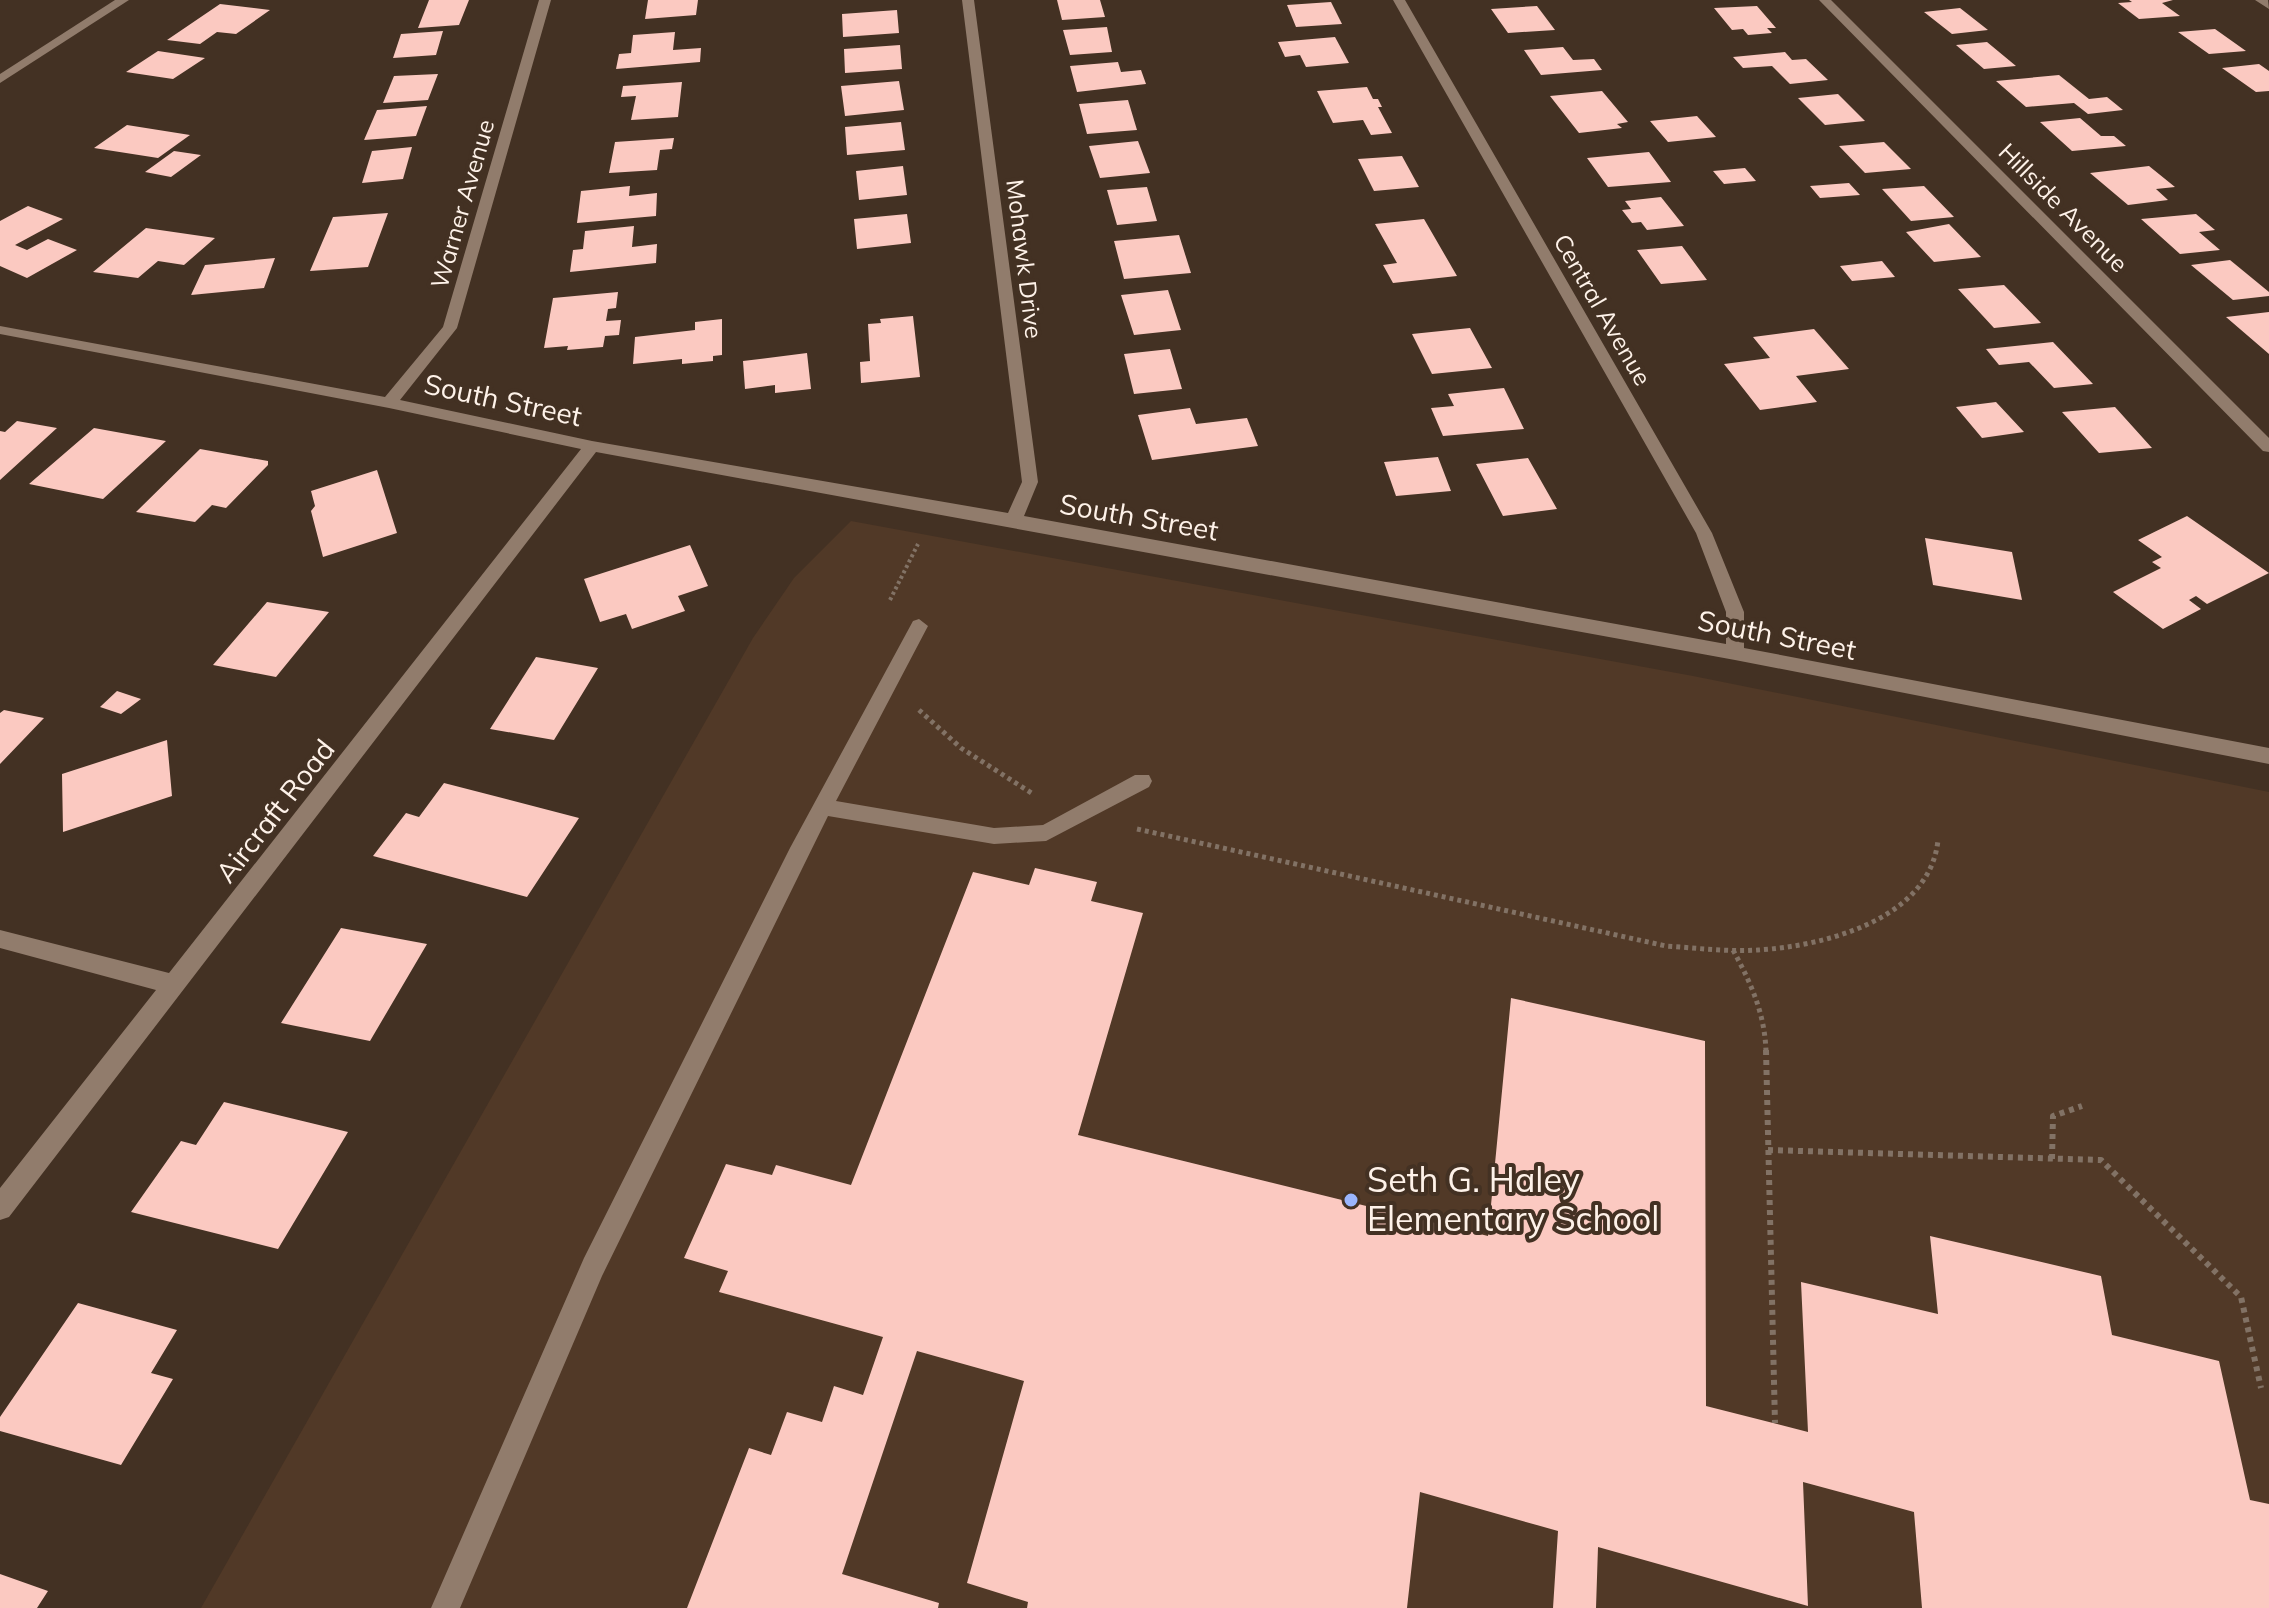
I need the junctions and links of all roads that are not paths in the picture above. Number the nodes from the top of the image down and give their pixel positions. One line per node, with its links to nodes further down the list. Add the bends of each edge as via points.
1 (123, 0): 8 (street)
2 (545, 0): 10 (street, Warner Avenue, via 450,328)
3 (968, 0): 13 (street, Mohawk Drive, via 1030,482)
4 (1399, 0): 15 (street, Central Avenue, via 1704,533 1735,612)
5 (1825, 0): 12 (street, Hillside Avenue)
6 (2261, 0): 7 (street)
7 (2269, 6)
8 (0, 79)
9 (0, 330): 10 (street, South Street)
10 (389, 403): 11 (street, South Street)
11 (592, 446): 13 (street, South Street); 20 (street, Aircraft Road)
12 (2269, 447)
13 (1014, 520): 15 (street, South Street)
14 (919, 626): 18 (street)
15 (1735, 653): 16 (street, South Street)
16 (2269, 756)
17 (1142, 781): 18 (street, via 1046,833 994,836)
18 (823, 807): 22 (street, via 593,1267)
19 (0, 939): 20 (street)
20 (176, 985): 21 (street, Aircraft Road)
21 (0, 1208)
22 (445, 1608)

